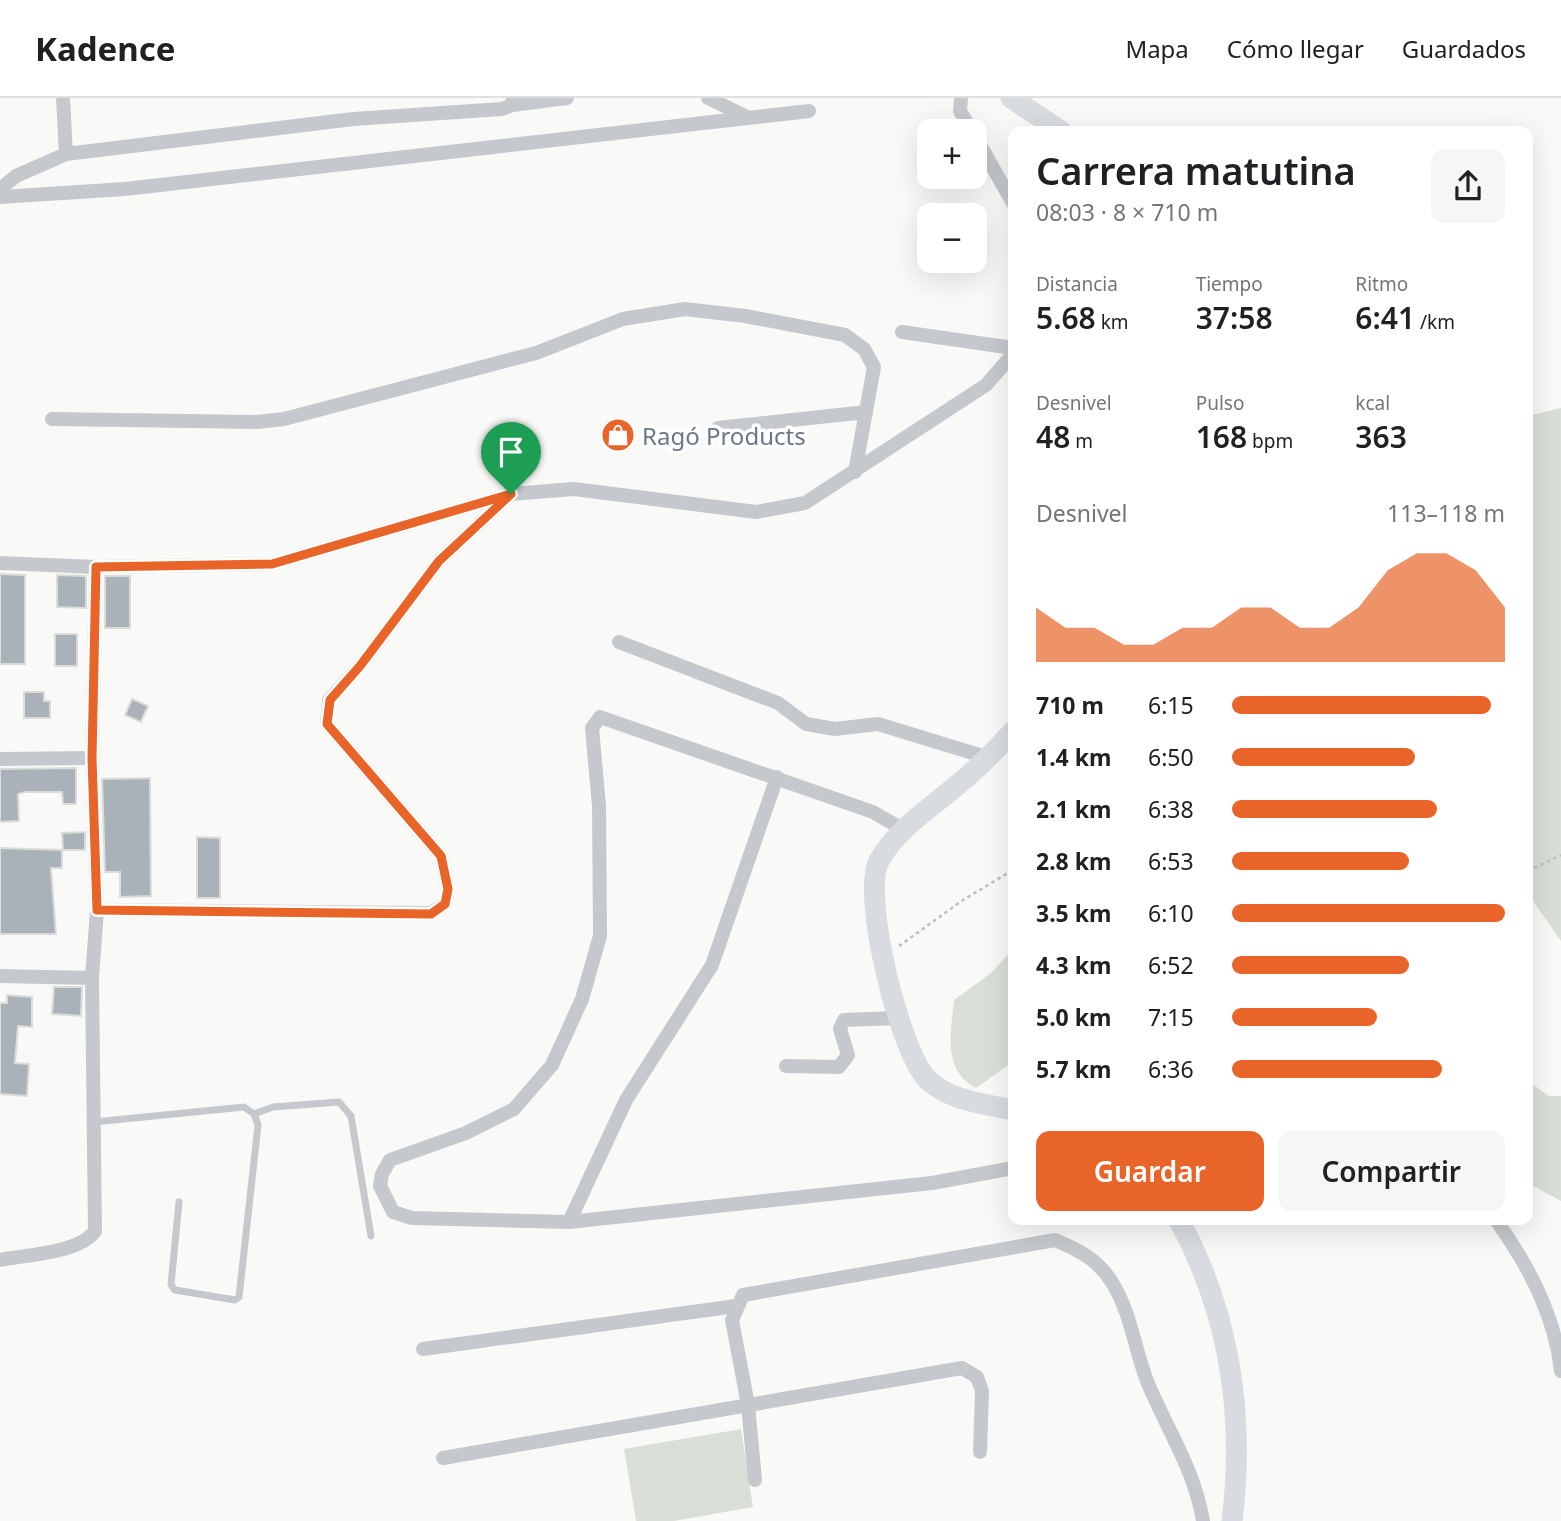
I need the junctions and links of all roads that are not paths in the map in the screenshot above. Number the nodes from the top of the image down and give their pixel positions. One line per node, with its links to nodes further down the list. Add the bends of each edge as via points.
1 (64, 98): 11 (street)
2 (567, 98): 6 (street)
3 (708, 98): 8 (street)
4 (961, 98): 9 (street)
5 (1011, 98): 10 (main road)
6 (513, 102): 11 (street, via 502,109 353,119)
7 (809, 111): 8 (street)
8 (751, 119): 15 (street, via 125,189)
9 (965, 119)
10 (1053, 126)
11 (66, 154): 13 (street, via 16,176)
12 (987, 157): 14 (street)
13 (0, 189)
14 (1008, 194)
15 (0, 197)
16 (902, 332): 17 (street)
17 (1008, 350)
18 (1008, 357): 22 (street, via 986,385)
19 (866, 412): 20 (street, via 874,367 864,349 845,335 685,309 623,319 536,353 284,419); 21 (street); 22 (street)
20 (52, 419)
21 (718, 428)
22 (855, 472): 23 (street, via 805,503 756,512 574,489)
23 (511, 494): 25 (street, via 272,564); 33 (street, via 439,561 330,700 327,724 441,856 448,889 445,904 431,914)
24 (0, 563): 25 (street)
25 (96, 567): 28 (street)
26 (619, 642): 29 (street, via 778,703 806,724 835,729 878,724)
27 (1008, 737): 29 (main road)
28 (92, 758): 30 (street); 33 (street)
29 (989, 758): 32 (main road)
30 (0, 759)
31 (777, 778): 32 (street, via 873,812); 43 (street, via 712,965 626,1100); 43 (street, via 605,717 595,720 600,936 582,999 552,1065 514,1109 466,1133 390,1160 382,1174 381,1193 393,1212 412,1218)
32 (904, 830): 36 (main road, via 886,850 873,878 883,959)
33 (97, 910): 35 (street)
34 (0, 976): 35 (street)
35 (92, 978): 40 (street)
36 (899, 1018): 37 (street, via 844,1020 840,1029 848,1055 839,1067); 38 (main road, via 910,1052 926,1079 959,1098)
37 (786, 1066)
38 (1008, 1109)
39 (254, 1114): 40 (lane, via 244,1107); 42 (lane, via 258,1125 239,1297 235,1300 176,1290 171,1285); 46 (lane, via 273,1107 339,1102 346,1107)
40 (94, 1122): 47 (street, via 95,1231 75,1246)
41 (1008, 1169): 43 (street, via 932,1183)
42 (179, 1202)
43 (569, 1222)
44 (1181, 1225): 56 (main road, via 1213,1292 1233,1372 1237,1428)
45 (1500, 1225): 50 (street, via 1526,1262 1559,1350)
46 (371, 1236)
47 (0, 1260)
48 (736, 1306): 49 (street); 51 (street, via 732,1320); 55 (street, via 743,1295 1055,1240 1088,1254 1113,1284 1147,1381 1197,1487)
49 (423, 1349)
50 (1561, 1371)
51 (748, 1405): 52 (street, via 968,1370 977,1377 982,1391); 53 (street); 54 (street)
52 (980, 1452)
53 (443, 1458)
54 (755, 1480)
55 (1203, 1521)
56 (1232, 1521)

